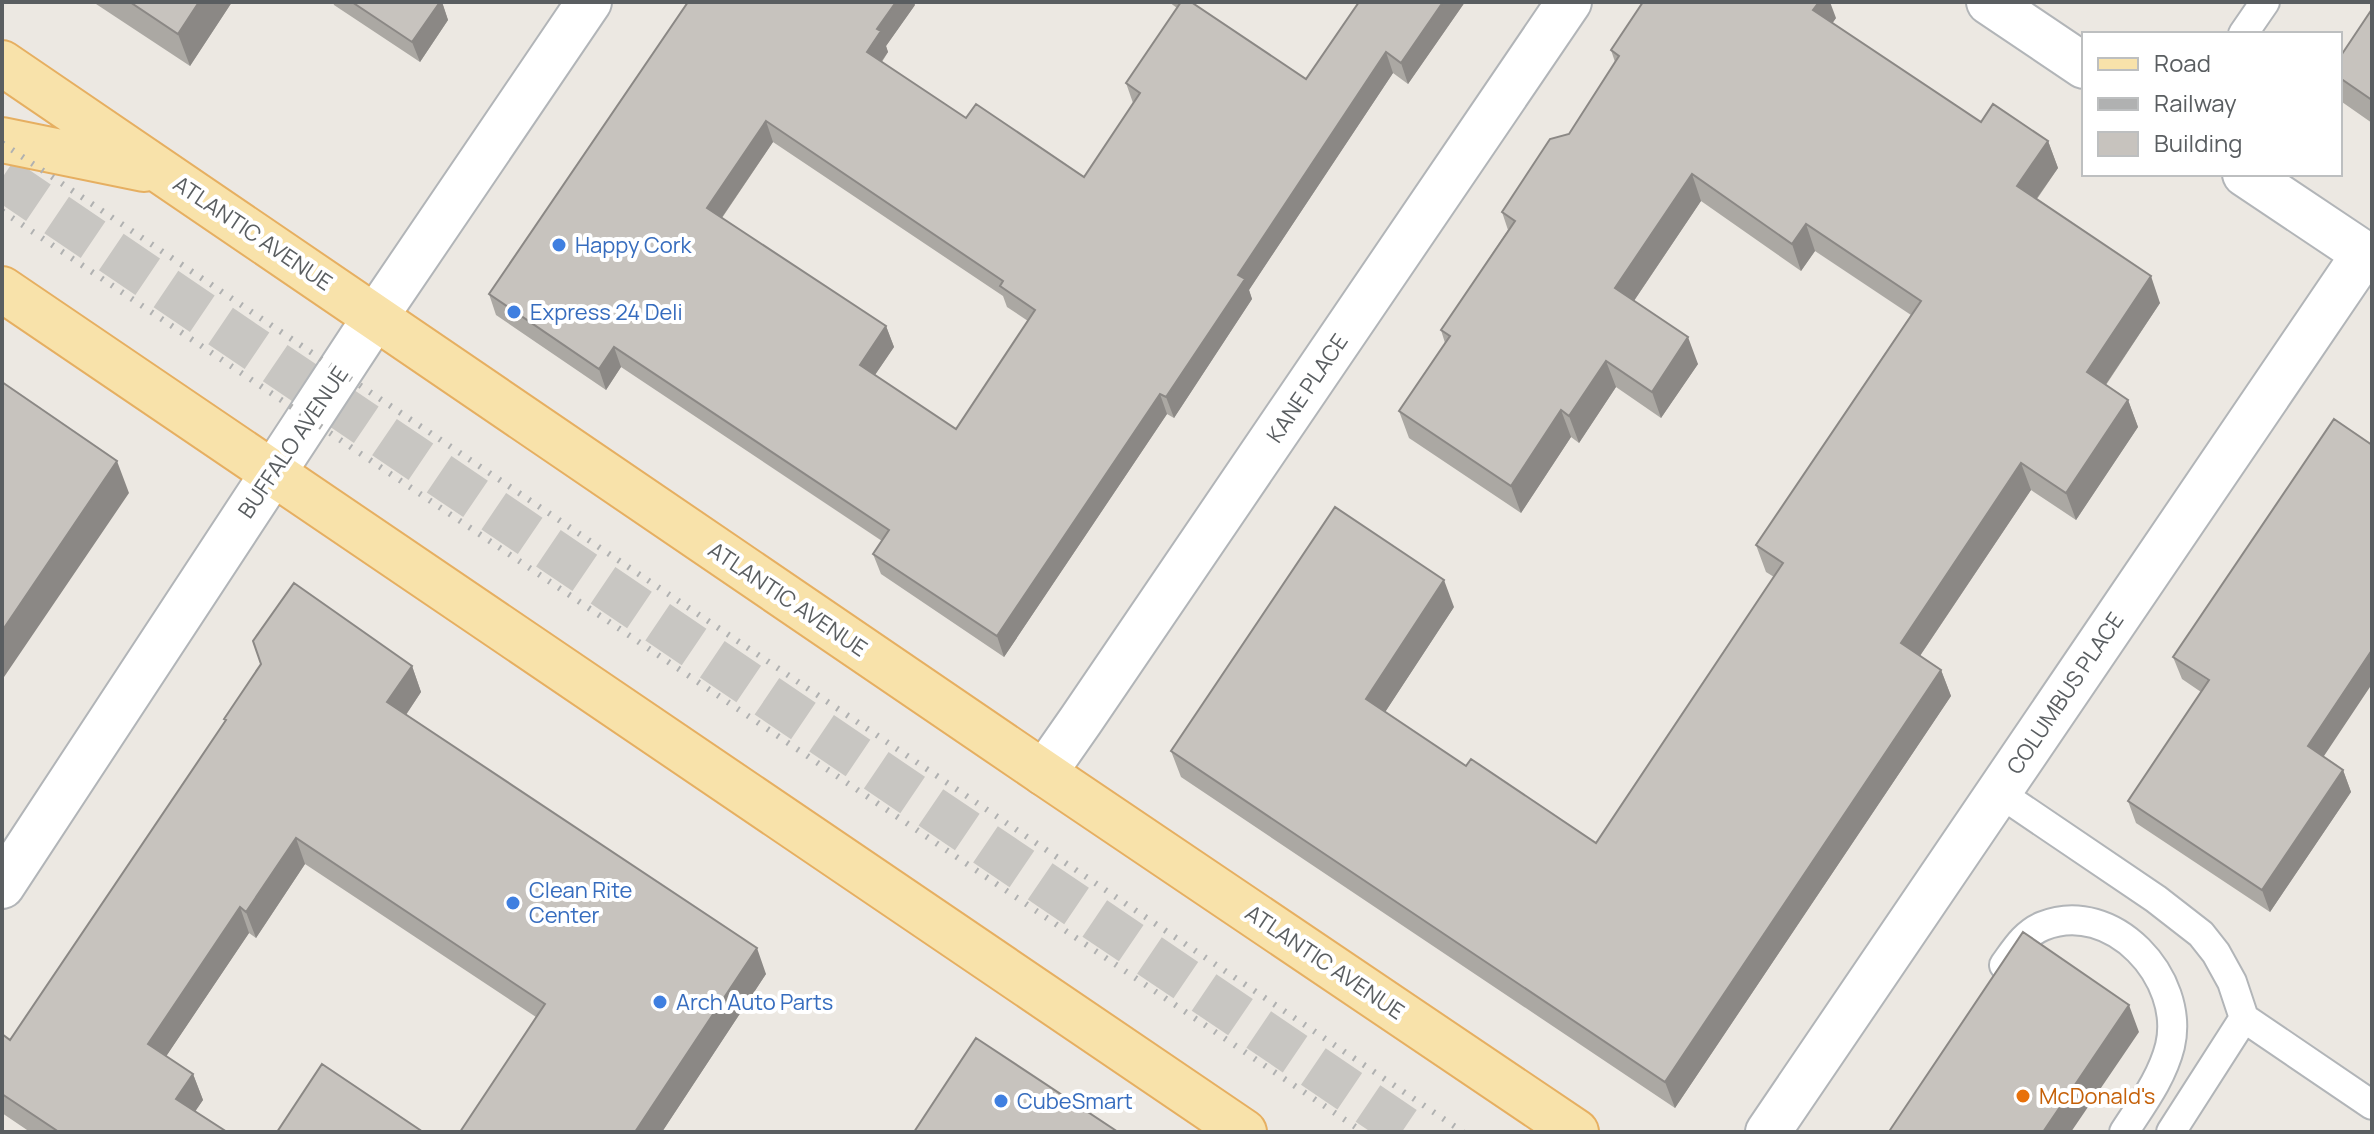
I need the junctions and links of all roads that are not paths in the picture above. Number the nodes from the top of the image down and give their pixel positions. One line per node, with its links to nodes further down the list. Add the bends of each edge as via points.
1 (589, 2): 13 (street, BUFFALO AVENUE)
2 (1569, 2): 15 (street, KANE PLACE)
3 (1989, 2): 7 (street)
4 (2265, 2): 5 (lane)
5 (2244, 32)
6 (2, 63): 9 (main road, ATLANTIC AVENUE)
7 (2082, 65)
8 (2, 140): 9 (main road)
9 (166, 174): 13 (main road, ATLANTIC AVENUE)
10 (2248, 176): 11 (street)
11 (2368, 257): 16 (street, COLUMBUS PLACE)
12 (2, 289): 14 (main road)
13 (376, 316): 14 (street, BUFFALO AVENUE); 15 (main road, ATLANTIC AVENUE)
14 (273, 473): 17 (street, BUFFALO AVENUE); 21 (main road)
15 (1044, 773): 22 (main road, ATLANTIC AVENUE)
16 (1998, 792): 19 (lane, via 2201,934 2232,982); 23 (street, COLUMBUS PLACE)
17 (2, 886)
18 (1989, 988): 24 (lane, via 2029,934 2043,926 2092,923 2137,947 2162,982 2169,1002 2171,1043 2159,1079)
19 (2244, 1018): 20 (lane); 25 (lane)
20 (2372, 1105)
21 (1244, 1132)
22 (1576, 1132)
23 (1768, 1132)
24 (2124, 1132)
25 (2171, 1132)

